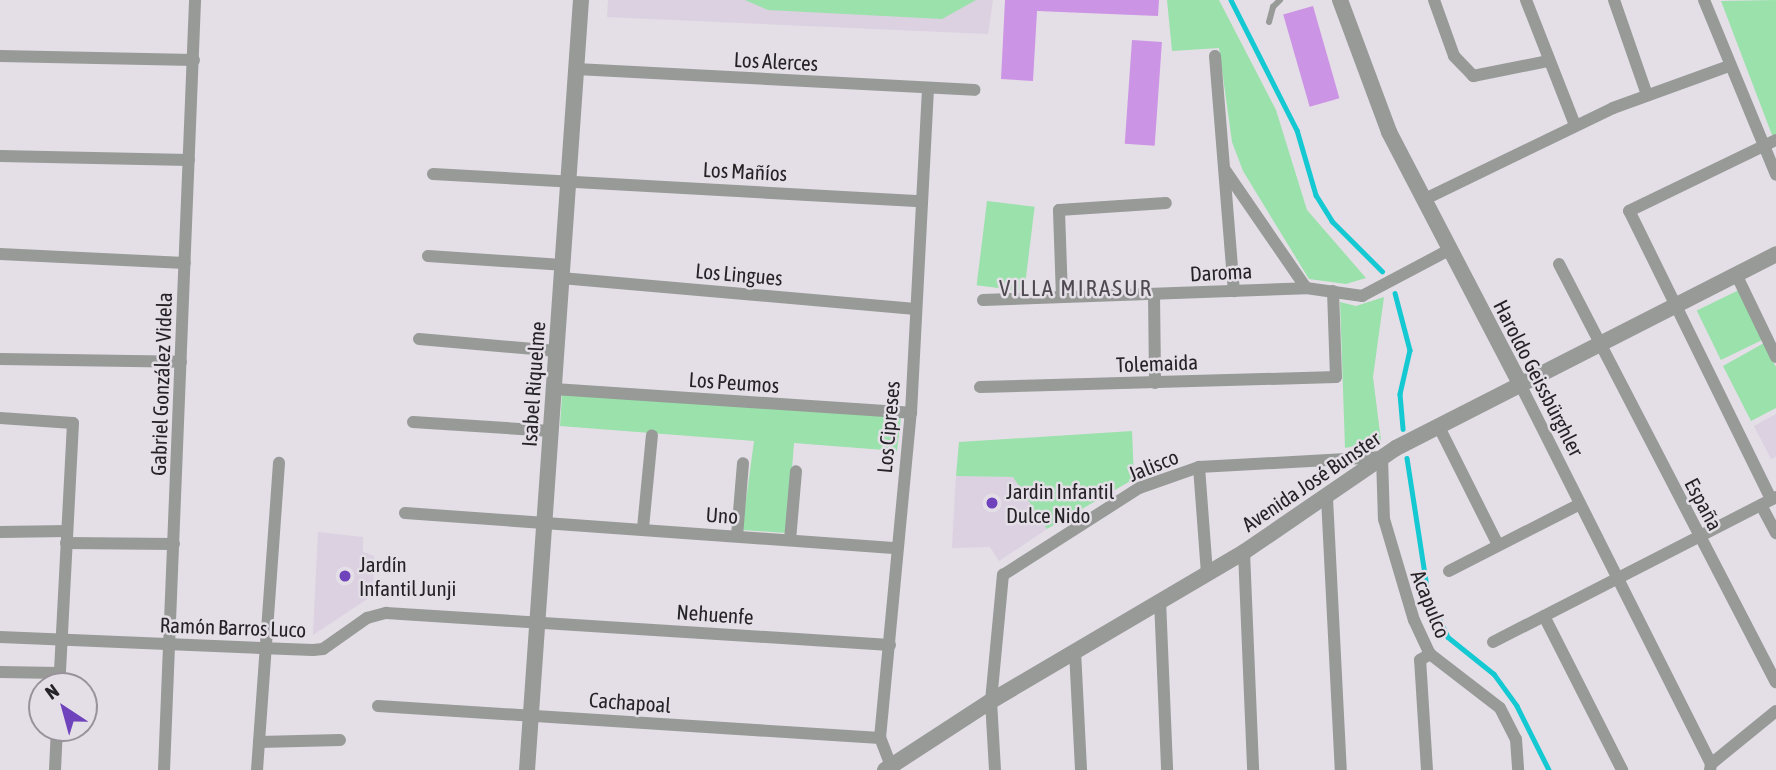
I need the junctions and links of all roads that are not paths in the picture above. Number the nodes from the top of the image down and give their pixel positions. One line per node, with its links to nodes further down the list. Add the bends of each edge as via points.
1 (195, 0): 12 (street, Gabriel González Videla)
2 (581, 0): 15 (street, Isabel Riquelme)
3 (1280, 0): 9 (lane)
4 (1340, 0): 28 (street, Haroldo Geissbürghler, via 1369,84)
5 (1434, 0): 13 (street, via 1454,56 1473,76)
6 (1526, 0): 13 (street)
7 (1614, 0): 18 (street)
8 (1708, 1): 14 (street)
9 (1269, 22)
10 (0, 56): 12 (street)
11 (1215, 56): 24 (street)
12 (194, 60): 23 (street, Gabriel González Videla)
13 (1548, 61): 19 (street)
14 (1729, 66): 18 (street); 21 (street)
15 (576, 69): 16 (street, Los Alerces); 27 (street, Isabel Riquelme)
16 (928, 88): 17 (street, Los Alerces); 29 (street, Los Cipreses)
17 (974, 90)
18 (1647, 95): 19 (street)
19 (1575, 125): 28 (street)
20 (1776, 140): 21 (street)
21 (1763, 147): 26 (street); 45 (street, via 1629,211)
22 (0, 156): 23 (street)
23 (189, 160): 35 (street, Gabriel González Videla)
24 (1225, 170): 39 (street); 40 (street)
25 (433, 174): 27 (street, Los Mañíos)
26 (1776, 175)
27 (568, 180): 29 (street, Los Mañíos); 37 (street, Isabel Riquelme)
28 (1423, 200): 31 (street, Haroldo Geissbürghler)
29 (920, 201): 46 (street, Los Cipreses)
30 (1166, 202): 43 (street, via 1059,210)
31 (1449, 250): 41 (street, Daroma, via 1362,296); 54 (street, Haroldo Geissbürghler)
32 (0, 254): 35 (street)
33 (1776, 254): 38 (street, Avenida José Bunster)
34 (428, 256): 37 (street, Los Lingues)
35 (185, 263): 52 (street, Gabriel González Videla)
36 (1559, 264): 48 (street, España)
37 (562, 272): 46 (street, Los Lingues); 49 (street, Isabel Riquelme)
38 (1736, 274): 45 (street, Avenida José Bunster); 50 (street)
39 (1306, 288): 40 (street, Daroma); 41 (street, Daroma)
40 (1234, 291): 42 (street, Daroma)
41 (1333, 291): 53 (street, Tolemaida, via 1336,377)
42 (1153, 295): 43 (street, Daroma); 53 (street)
43 (1062, 298): 44 (street, Daroma)
44 (983, 300)
45 (1675, 305): 48 (street, Avenida José Bunster); 69 (street)
46 (913, 309): 57 (street, Los Cipreses)
47 (419, 339): 49 (street)
48 (1599, 344): 54 (street, Avenida José Bunster); 77 (street, España)
49 (556, 351): 56 (street, Isabel Riquelme)
50 (1776, 357)
51 (0, 359): 52 (street)
52 (181, 362): 80 (street, Gabriel González Videla)
53 (1155, 383): 55 (street, Tolemaida)
54 (1520, 384): 60 (street, Avenida José Bunster); 70 (street, Haroldo Geissbürghler)
55 (979, 387)
56 (554, 389): 57 (street, Los Peumos); 61 (street, Isabel Riquelme)
57 (911, 414): 82 (street, Los Cipreses)
58 (0, 418): 78 (street, via 73,423)
59 (413, 422): 61 (street)
60 (1438, 425): 63 (street, Avenida José Bunster); 81 (street)
61 (551, 431): 72 (street, Isabel Riquelme)
62 (652, 435): 73 (street)
63 (1382, 457): 66 (street, Jalisco); 68 (street, Avenida José Bunster); 97 (street, Acapulco, via 1384,519 1395,565)
64 (279, 463): 95 (street)
65 (743, 463): 76 (street)
66 (1199, 467): 85 (street); 102 (street, Jalisco, via 1139,488 1003,575)
67 (796, 471): 79 (street)
68 (1327, 498): 83 (street, Avenida José Bunster); 120 (street)
69 (1769, 500): 75 (street); 77 (street)
70 (1580, 504): 81 (street); 86 (street, Haroldo Geissbürghler)
71 (405, 513): 72 (street, Uno)
72 (544, 521): 73 (street, Uno); 89 (street, Isabel Riquelme)
73 (643, 528): 76 (street, Uno)
74 (0, 533): 78 (street)
75 (1776, 533)
76 (737, 536): 79 (street, Uno)
77 (1699, 536): 86 (street); 101 (street, España)
78 (67, 537): 80 (street); 91 (street)
79 (790, 540): 82 (street, Uno)
80 (174, 544): 93 (street, Gabriel González Videla)
81 (1498, 545): 84 (street)
82 (897, 548): 94 (street, Los Cipreses)
83 (1244, 552): 85 (street, Avenida José Bunster); 119 (street)
84 (1449, 570)
85 (1207, 573): 87 (street, Avenida José Bunster)
86 (1618, 578): 88 (street); 110 (street, Haroldo Geissbürghler)
87 (1160, 600): 96 (street, Avenida José Bunster); 118 (street)
88 (1544, 616): 92 (street); 123 (street)
89 (537, 621): 94 (street, Nehuenfe); 95 (street, Ramón Barros Luco, via 376,614 323,649); 105 (street, Isabel Riquelme)
90 (0, 637): 91 (street, Ramón Barros Luco)
91 (61, 639): 93 (street, Ramón Barros Luco); 99 (street)
92 (1493, 642)
93 (170, 644): 95 (street, Ramón Barros Luco); 113 (street, Gabriel González Videla)
94 (890, 645): 106 (street, Los Cipreses)
95 (265, 648): 108 (street)
96 (1075, 652): 102 (street, Avenida José Bunster); 117 (street)
97 (1430, 654): 121 (street, via 1420,660); 122 (street, Acapulco, via 1500,708 1516,739)
98 (0, 672): 100 (street)
99 (59, 672)
100 (28, 675)
101 (1776, 682)
102 (991, 701): 111 (street, Avenida José Bunster); 116 (street)
103 (378, 706): 105 (street, Cachapoal)
104 (1776, 711): 110 (street)
105 (531, 715): 106 (street, Cachapoal); 115 (street, Isabel Riquelme)
106 (880, 738): 111 (street, Los Cipreses)
107 (340, 740): 108 (street)
108 (259, 741): 114 (street)
109 (56, 742): 112 (street)
110 (1710, 767)
111 (888, 768)
112 (55, 770)
113 (164, 770)
114 (257, 770)
115 (527, 770)
116 (995, 770)
117 (1081, 770)
118 (1167, 770)
119 (1253, 770)
120 (1341, 770)
121 (1427, 770)
122 (1518, 770)
123 (1622, 770)

